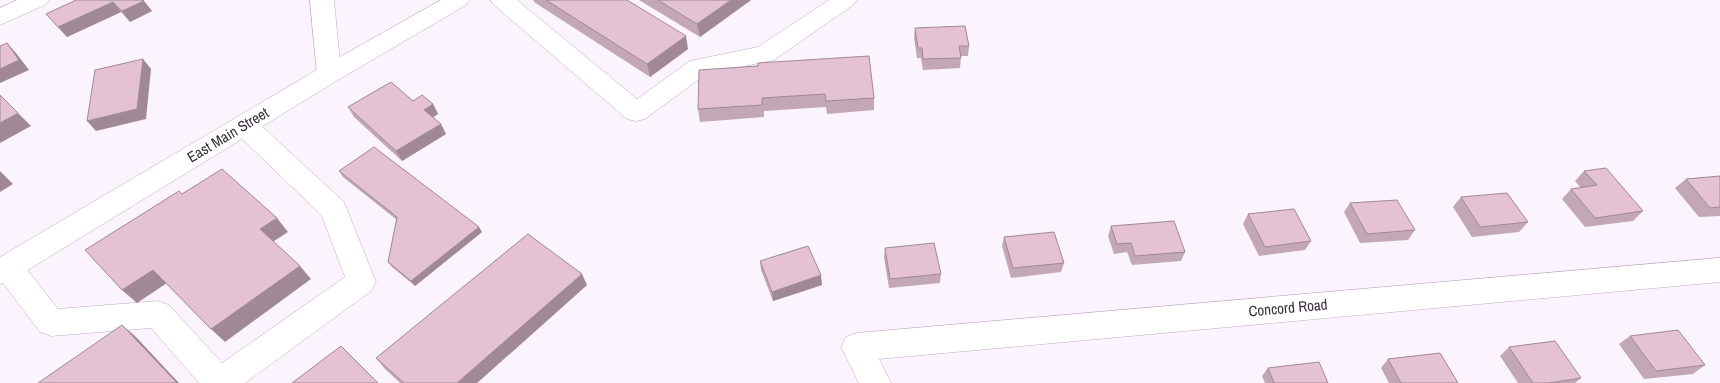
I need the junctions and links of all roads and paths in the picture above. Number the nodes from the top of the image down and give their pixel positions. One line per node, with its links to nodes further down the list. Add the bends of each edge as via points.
1 (36, 0): 6 (main road)
2 (322, 0): 7 (main road)
3 (458, 0): 7 (main road, East Main Street)
4 (502, 0): 5 (main road, via 636,112 699,67 765,54)
5 (845, 0)
6 (0, 18)
7 (329, 74): 8 (main road, East Main Street)
8 (244, 125): 9 (main road, East Main Street); 11 (main road, via 334,210 361,282)
9 (4, 269): 11 (main road, via 51,323 158,314)
10 (1720, 270): 12 (main road, Concord Road, via 857,347)
11 (220, 383)
12 (875, 383)

